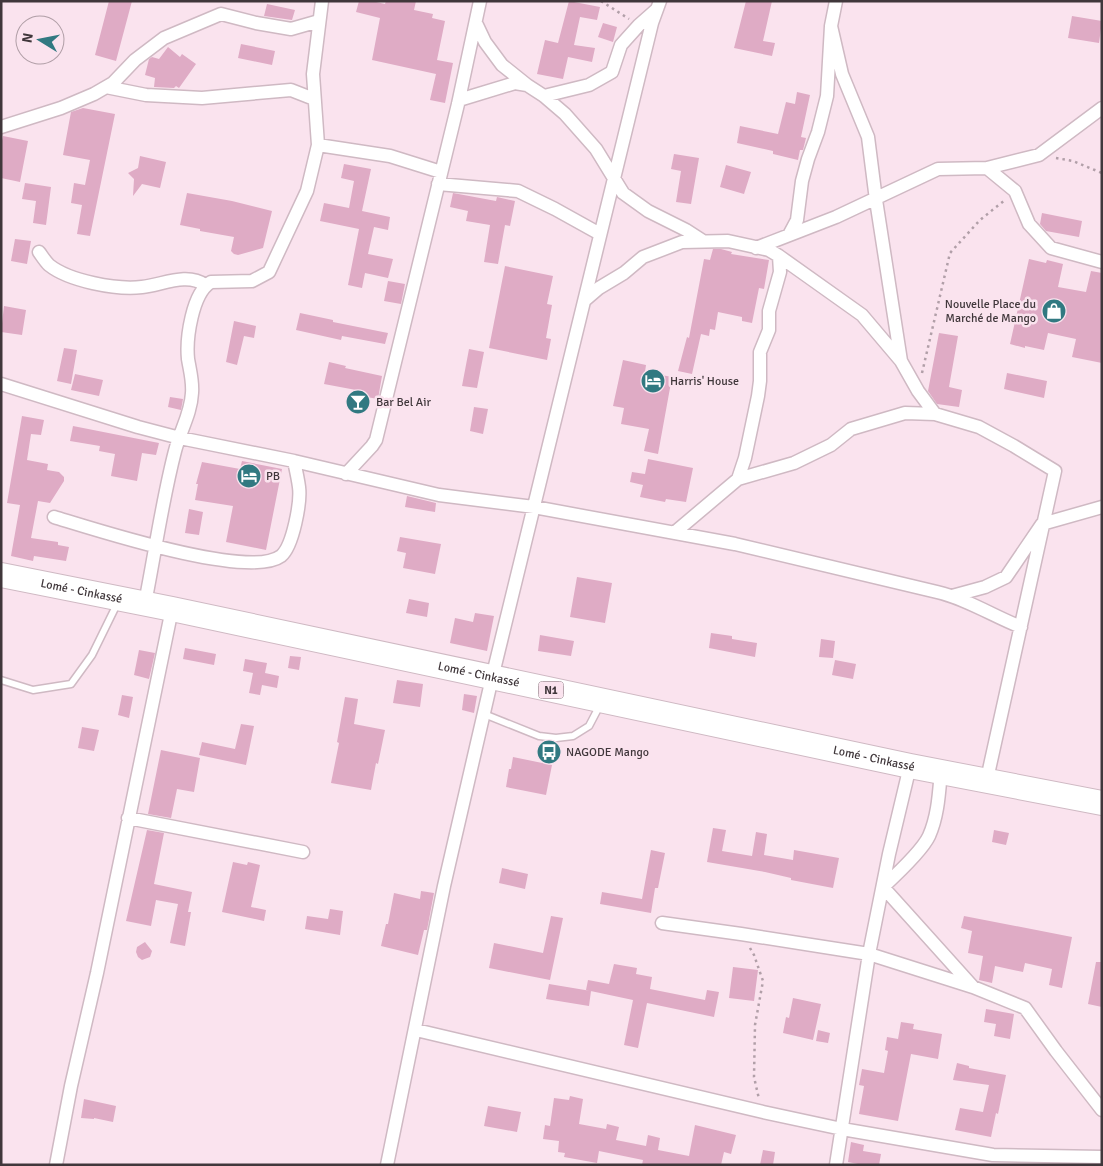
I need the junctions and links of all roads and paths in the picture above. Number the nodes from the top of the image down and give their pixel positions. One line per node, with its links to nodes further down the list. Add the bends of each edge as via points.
1 (322, 1): 6 (street)
2 (480, 1): 7 (street)
3 (601, 1): 8 (path)
4 (836, 1): 9 (street)
5 (659, 5): 8 (street); 21 (street)
6 (319, 21): 11 (street, via 291,29 221,14 164,38); 13 (street, via 312,74)
7 (476, 23): 10 (street, via 502,65); 14 (street)
8 (639, 24): 12 (street, via 621,45 612,72 589,85)
9 (831, 26): 24 (street, via 842,74 868,137); 26 (street, via 827,96 802,181 797,220)
10 (527, 85): 12 (street); 14 (street, via 514,83)
11 (106, 87): 13 (street, via 146,95 202,98 291,90); 16 (street, via 61,108)
12 (544, 96): 21 (street, via 565,114)
13 (314, 99): 17 (street)
14 (459, 100): 22 (street)
15 (1102, 108): 18 (street)
16 (1, 128)
17 (318, 145): 22 (street, via 390,156); 32 (street, via 306,191 269,272 252,281)
18 (1039, 156): 19 (street); 20 (path, via 1073,161)
19 (988, 168): 23 (street); 24 (street, via 938,169)
20 (1102, 174)
21 (614, 176): 25 (street); 27 (street, via 623,193 634,202)
22 (439, 178): 25 (street, via 518,191); 40 (street, via 376,440)
23 (1015, 191): 31 (street, via 1030,224 1051,248); 36 (path, via 980,220 950,253)
24 (876, 200): 26 (street); 34 (street)
25 (600, 234): 33 (street)
26 (788, 235): 28 (street)
27 (703, 241): 28 (street, via 728,241); 33 (street, via 682,242 643,257)
28 (755, 248): 30 (street, via 769,250)
29 (40, 252): 32 (street, via 48,264 62,273 114,287 125,289 180,280)
30 (779, 256): 34 (street, via 862,315); 41 (street, via 780,272 769,311 769,330 760,352 758,396)
31 (1102, 262)
32 (205, 285): 38 (street, via 194,308 189,337 192,397)
33 (585, 300): 43 (street)
34 (901, 362): 36 (street)
35 (1, 384): 38 (street)
36 (918, 391): 37 (street)
37 (935, 414): 41 (street, via 905,413 874,421 852,429 831,445 794,463); 45 (street, via 978,427 1055,472)
38 (180, 438): 39 (street); 47 (street, via 175,449)
39 (294, 461): 40 (street); 47 (street, via 300,489 298,510 290,543 280,556 258,563 236,562)
40 (346, 474): 43 (street, via 439,495)
41 (738, 479): 46 (street)
42 (1102, 507): 45 (street)
43 (534, 508): 46 (street); 54 (street)
44 (54, 517): 47 (street)
45 (1042, 524): 49 (street, via 1006,578); 53 (street)
46 (674, 533): 49 (street, via 735,544)
47 (156, 547): 51 (street)
48 (1, 575): 50 (highway, Lomé - Cinkassé / N1)
49 (952, 596): 53 (street)
50 (120, 599): 51 (highway, Lomé - Cinkassé / N1); 55 (lane, via 92,655 71,684 33,690)
51 (144, 603): 52 (highway, Lomé - Cinkassé / N1)
52 (172, 608): 54 (highway, Lomé - Cinkassé / N1); 62 (street)
53 (1021, 627): 60 (street)
54 (492, 678): 56 (highway, Lomé - Cinkassé / N1); 57 (street)
55 (1, 680)
56 (602, 700): 57 (lane, via 589,726 573,736 539,736); 58 (highway, Lomé - Cinkassé / N1)
57 (484, 714): 69 (street, via 444,886)
58 (910, 766): 59 (highway, Lomé - Cinkassé / N1); 64 (street)
59 (941, 771): 60 (highway, Lomé - Cinkassé / N1); 64 (street, via 939,802 929,836 909,862)
60 (987, 780): 61 (highway, Lomé - Cinkassé / N1)
61 (1102, 803)
62 (128, 818): 63 (street); 74 (street)
63 (303, 852)
64 (883, 887): 67 (street); 68 (street)
65 (662, 923): 66 (street)
66 (741, 934): 67 (street); 71 (path, via 754,955 763,981 755,1025 754,1077)
67 (870, 954): 68 (street); 72 (street)
68 (973, 988): 70 (street, via 1025,1008)
69 (416, 1030): 71 (street); 75 (street)
70 (1102, 1110)
71 (763, 1112): 72 (street)
72 (842, 1129): 73 (street, via 993,1155); 76 (street)
73 (1102, 1157)
74 (56, 1165)
75 (387, 1165)
76 (836, 1165)

